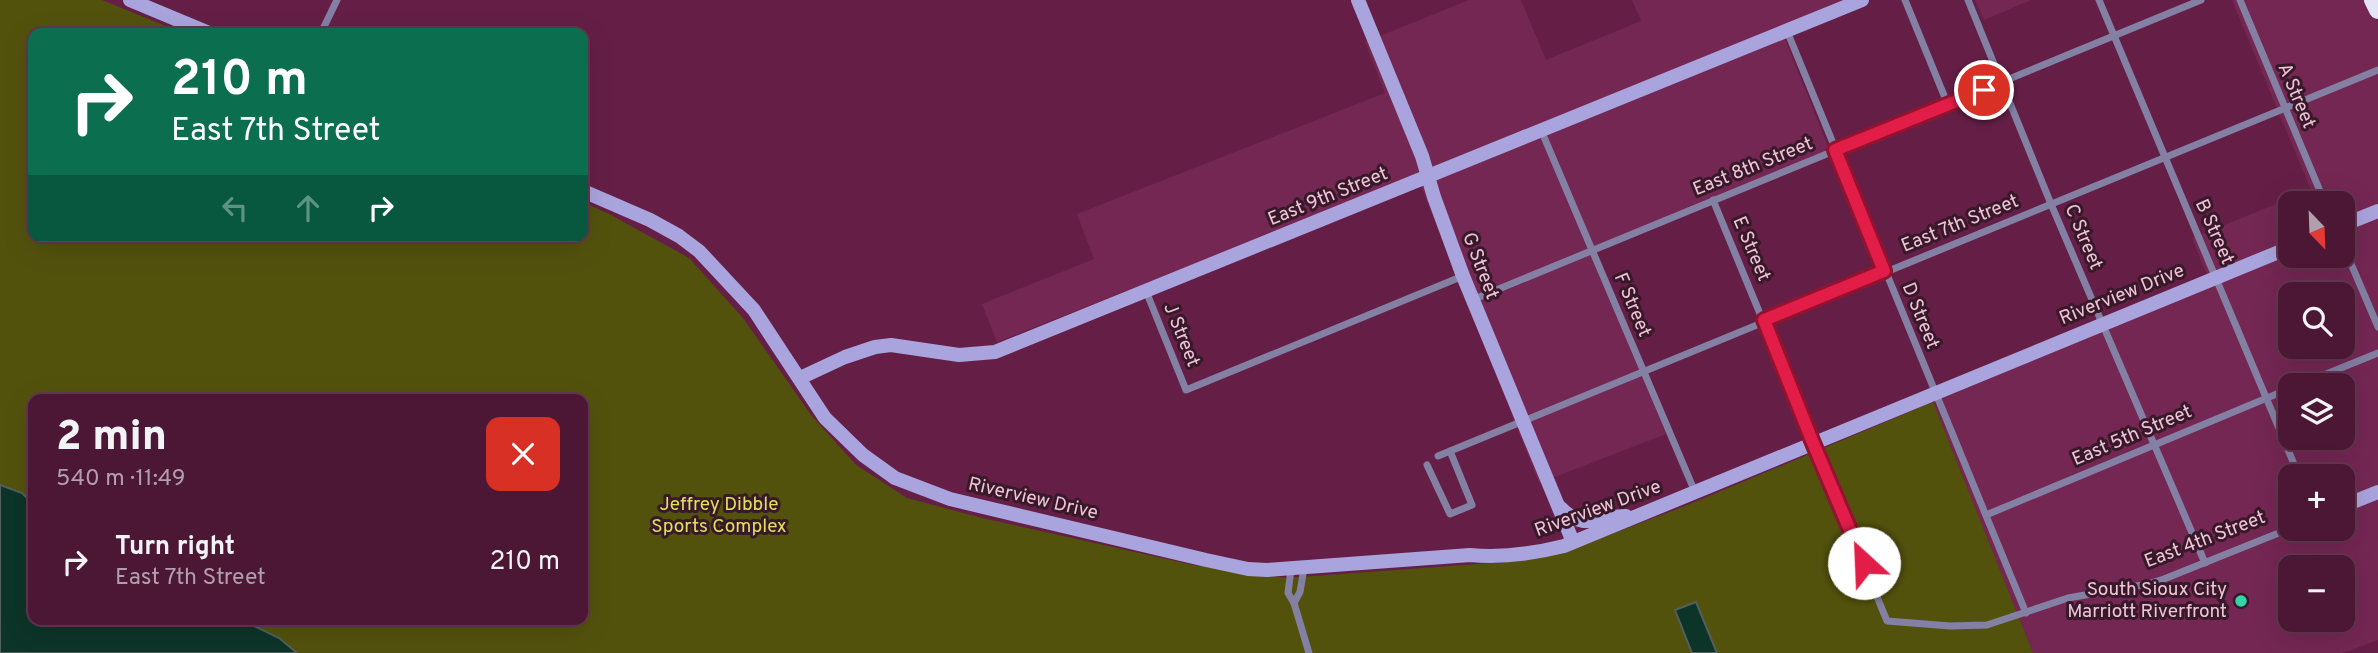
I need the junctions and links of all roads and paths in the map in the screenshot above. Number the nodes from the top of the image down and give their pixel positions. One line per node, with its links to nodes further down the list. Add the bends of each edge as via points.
1 (130, 0): 12 (main road)
2 (337, 0): 13 (street)
3 (1358, 0): 23 (main road, G Street)
4 (1862, 0): 14 (main road, East 9th Street)
5 (1905, 0): 18 (street)
6 (1968, 0): 17 (street, C Street)
7 (2099, 0): 15 (street, B Street)
8 (2201, 0): 15 (street, East 8th Street)
9 (2240, 0): 19 (street, A Street)
10 (2373, 0): 11 (highway)
11 (2378, 10)
12 (197, 28)
13 (323, 28)
14 (1786, 30): 20 (main road, East 9th Street); 21 (street, D Street)
15 (2114, 36): 17 (street, East 8th Street); 22 (street, B Street)
16 (2378, 70): 19 (street, East 7th Street)
17 (2002, 83): 18 (street, East 8th Street); 27 (street, C Street)
18 (1948, 105): 21 (street, East 8th Street)
19 (2284, 108): 22 (street, East 7th Street); 24 (street, A Street)
20 (1541, 130): 23 (main road, East 9th Street); 30 (street, F Street)
21 (1835, 150): 26 (street, East 8th Street); 33 (street, D Street)
22 (2164, 158): 27 (street, East 7th Street); 35 (street, B Street)
23 (1427, 176): 34 (main road, G Street); 36 (main road, East 9th Street)
24 (2320, 191)
25 (588, 193): 44 (main road, Riverview Drive, via 650,220 699,251 754,310)
26 (1713, 200): 30 (street, East 8th Street); 38 (street, E Street)
27 (2051, 204): 33 (street, East 7th Street); 39 (street, C Street)
28 (2378, 211): 29 (main road)
29 (2356, 220)
30 (1592, 250): 37 (street, East 8th Street); 42 (street, F Street)
31 (2278, 252): 35 (main road, Riverview Drive)
32 (2353, 268): 40 (street)
33 (1884, 271): 38 (street, East 7th Street); 46 (street, D Street)
34 (1463, 276): 36 (street, J Street, via 1186,390); 37 (main road, G Street)
35 (2217, 278): 39 (main road, Riverview Drive); 47 (street, B Street)
36 (1146, 291): 44 (main road, East 9th Street, via 995,352 959,355 891,345 875,347)
37 (1472, 300): 48 (main road, G Street)
38 (1764, 320): 42 (street, East 7th Street); 49 (street, E Street)
39 (2104, 323): 46 (main road, Riverview Drive); 50 (street, C Street)
40 (2378, 327)
41 (2378, 353): 43 (street)
42 (1643, 370): 48 (street, East 7th Street); 55 (street, F Street)
43 (2329, 373)
44 (800, 378): 64 (main road, Riverview Drive, via 836,430 863,456 912,486 1206,560 1248,569)
45 (2278, 393): 47 (street, East 5th Street)
46 (1935, 394): 49 (main road, Riverview Drive); 59 (street, D Street)
47 (2266, 398): 50 (street, East 5th Street); 53 (street, B Street)
48 (1523, 421): 51 (street, East 7th Street); 58 (main road, G Street)
49 (1813, 443): 55 (main road, Riverview Drive); 67 (street, E Street)
50 (2154, 443): 59 (street, East 5th Street); 63 (street, C Street)
51 (1450, 450): 52 (street, East 7th Street); 54 (street, via 1472,505 1450,514)
52 (1438, 456)
53 (2294, 464)
54 (1427, 465)
55 (1695, 492): 60 (main road, Riverview Drive)
56 (2378, 492): 57 (main road)
57 (2355, 501)
58 (1559, 506): 60 (main road, via 1571,519 1584,522); 62 (main road, G Street)
59 (1986, 514): 66 (street, D Street)
60 (1638, 516): 62 (main road, Riverview Drive)
61 (2278, 533): 63 (street, East 4th Street)
62 (1573, 542): 64 (main road, Riverview Drive, via 1528,555 1470,555)
63 (2206, 563): 66 (street, East 4th Street, via 2148,584 2068,598)
64 (1297, 569): 65 (street, via 1300,593); 65 (street, via 1288,593)
65 (1294, 603): 68 (street)
66 (2026, 613): 67 (street, East 4th Street, via 1987,625)
67 (1887, 621)
68 (1309, 653)

